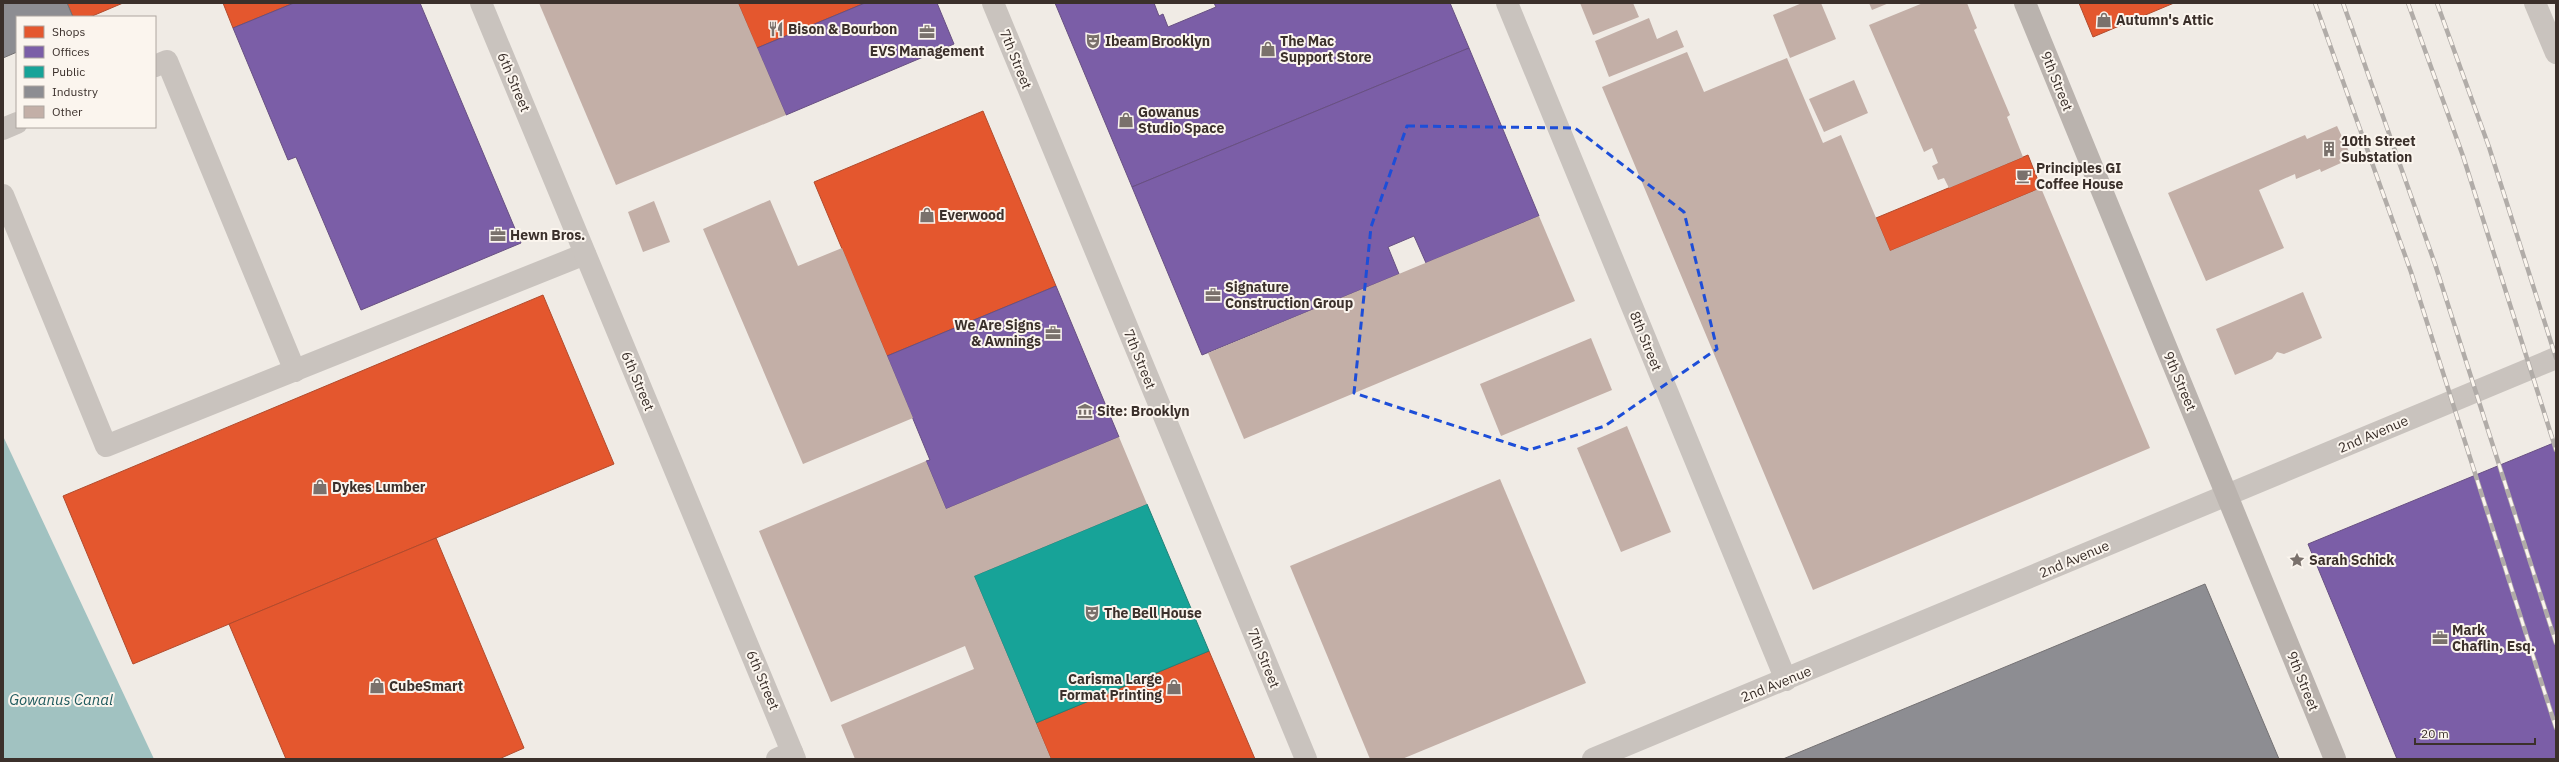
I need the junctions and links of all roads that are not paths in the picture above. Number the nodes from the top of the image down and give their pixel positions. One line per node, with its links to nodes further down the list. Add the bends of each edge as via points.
1 (481, 3): 11 (street, 6th Street)
2 (993, 3): 17 (street, 7th Street)
3 (1507, 3): 15 (street, 8th Street)
4 (2025, 3): 14 (main road, 9th Street)
5 (2535, 3): 6 (street)
6 (2556, 53)
7 (156, 66): 13 (street, via 167,61)
8 (16, 123): 9 (street)
9 (3, 129)
10 (3, 195): 13 (street, via 106,446)
11 (585, 254): 13 (street); 16 (street, 6th Street)
12 (2556, 358): 14 (street, 2nd Avenue)
13 (295, 371)
14 (2228, 494): 15 (street, 2nd Avenue); 19 (main road, 9th Street)
15 (1786, 680): 18 (street, 2nd Avenue)
16 (788, 757)
17 (1306, 759)
18 (1593, 759)
19 (2335, 759)

